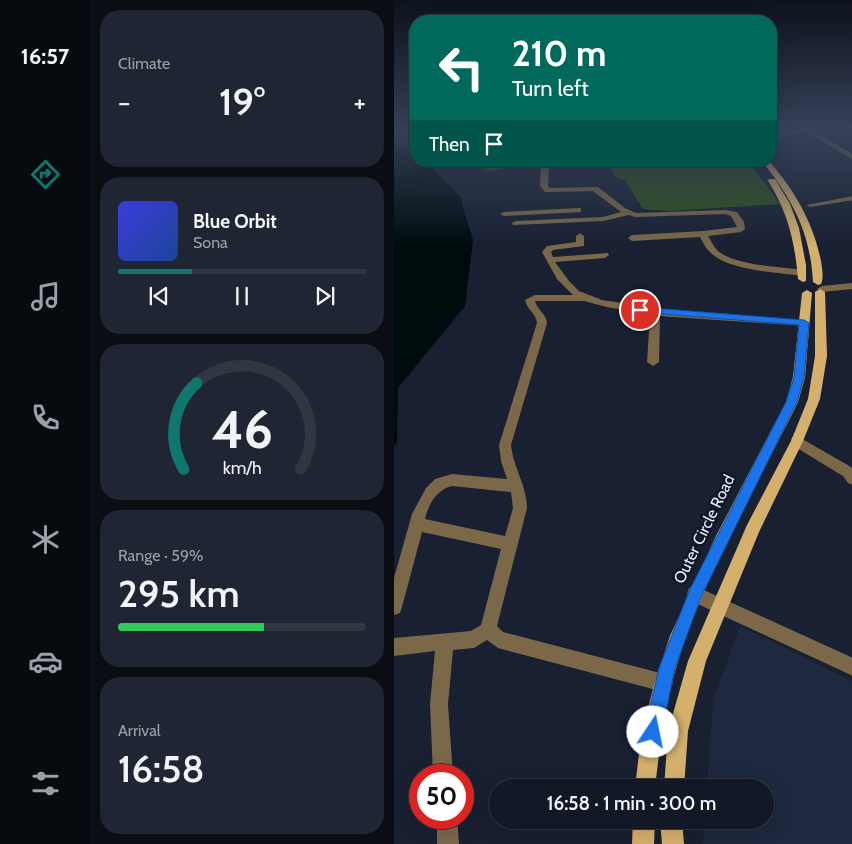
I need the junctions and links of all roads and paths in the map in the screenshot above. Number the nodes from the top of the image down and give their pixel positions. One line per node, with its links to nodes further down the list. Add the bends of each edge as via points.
1 (545, 168): 6 (street)
2 (763, 168): 17 (main road, via 776,186 793,222)
3 (772, 168): 17 (main road, via 790,192 807,224 818,259)
4 (852, 198): 7 (street)
5 (577, 200): 6 (street); 6 (street); 8 (street, via 595,189); 10 (street)
6 (547, 201): 9 (street)
7 (810, 205)
8 (629, 213): 10 (street); 12 (street, via 731,213 737,216 742,227 735,231)
9 (504, 214)
10 (579, 220): 11 (street)
11 (516, 223)
12 (703, 234): 14 (street); 17 (street, via 720,256)
13 (580, 236): 16 (street, via 581,244 547,250)
14 (632, 238)
15 (605, 256): 16 (street)
16 (550, 260): 19 (street, via 572,290)
17 (812, 285): 18 (street); 21 (main road, Outer Circle Road); 23 (main road, via 821,356 814,398)
18 (852, 286)
19 (585, 298): 20 (street); 25 (street, via 530,300 542,323 504,445 506,462)
20 (655, 312): 21 (street); 22 (street)
21 (804, 323): 28 (main road, Outer Circle Road, via 799,377 792,402)
22 (653, 362)
23 (797, 441): 24 (street, via 848,472); 29 (main road, via 752,530)
24 (852, 479)
25 (516, 486): 26 (street, via 452,480 442,482 423,504); 27 (street, via 520,508)
26 (416, 524): 27 (street); 30 (street)
27 (510, 544): 31 (street, via 488,622)
28 (695, 594): 29 (street); 35 (main road, Outer Circle Road)
29 (720, 606): 34 (street); 38 (main road, via 697,661 678,731)
30 (394, 607)
31 (489, 629): 32 (street, via 474,638); 35 (street, via 498,639)
32 (445, 643): 33 (street); 36 (street, via 439,704)
33 (394, 647)
34 (852, 667)
35 (664, 683): 37 (main road, Outer Circle Road, via 655,717)
36 (442, 764)
37 (646, 779)
38 (675, 779)
39 (447, 829): 42 (street)
40 (644, 829): 43 (main road)
41 (672, 829): 44 (main road)
42 (448, 844)
43 (643, 844)
44 (673, 844)

